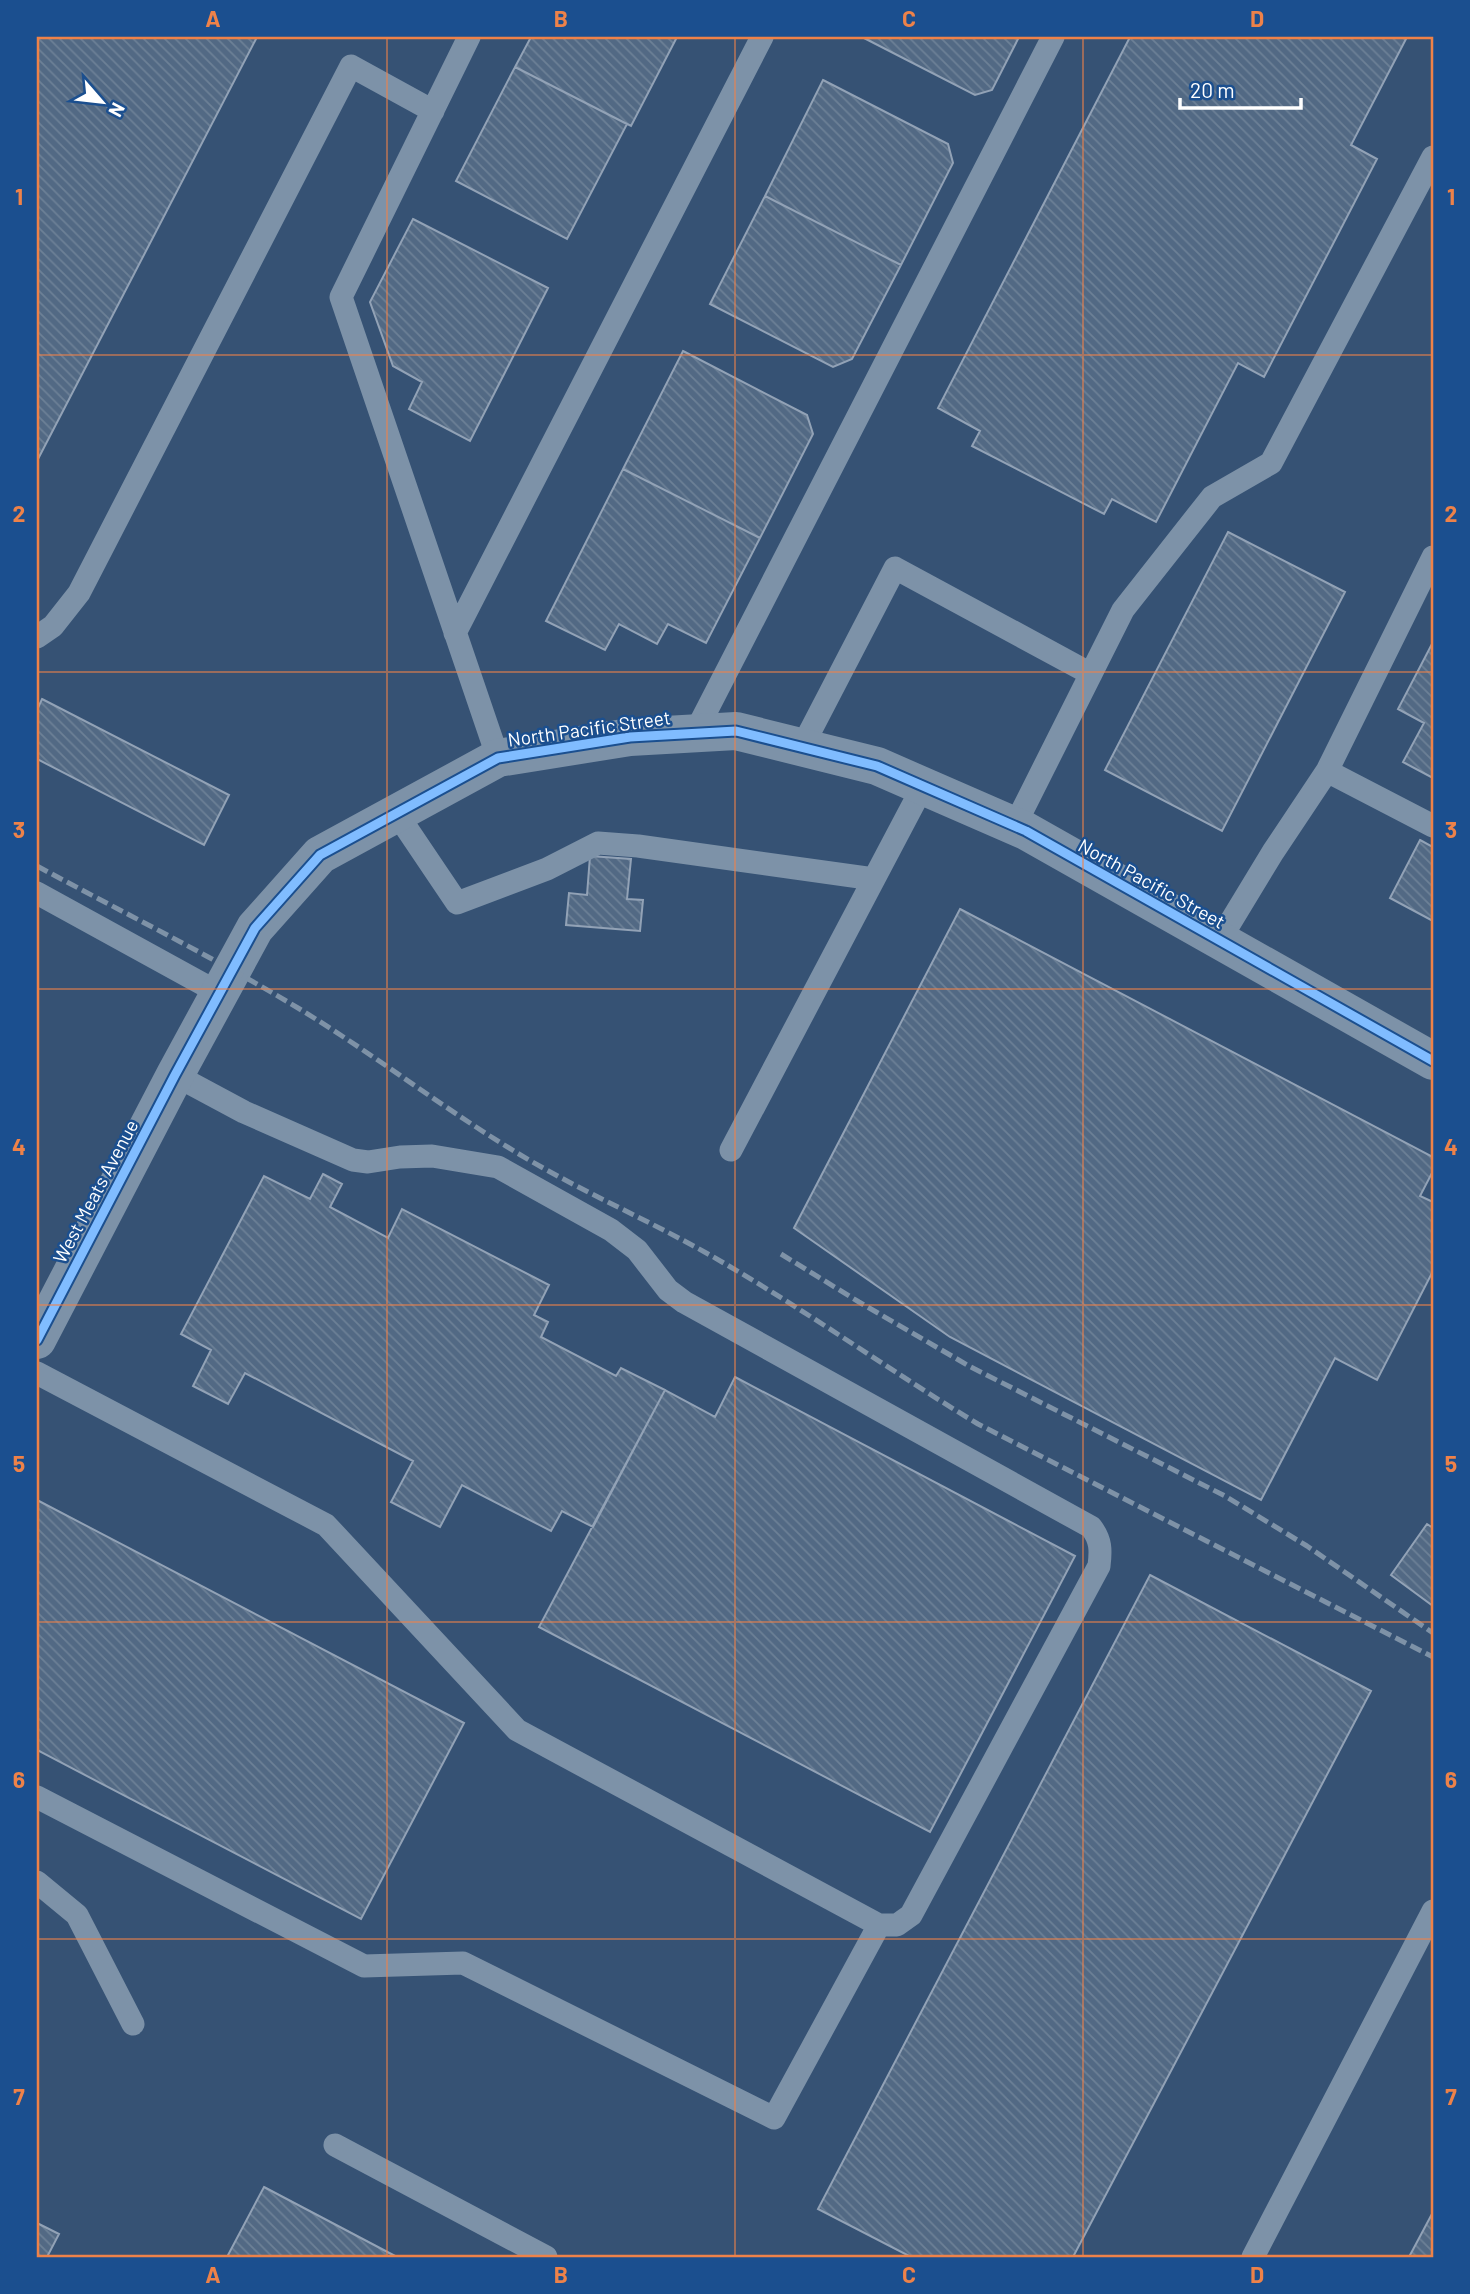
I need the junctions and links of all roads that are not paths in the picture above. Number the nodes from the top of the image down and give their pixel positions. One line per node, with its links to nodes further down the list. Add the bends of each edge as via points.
1 (469, 37): 4 (lane)
2 (762, 37): 7 (lane)
3 (1053, 37): 10 (lane)
4 (433, 111): 7 (lane, via 341,297); 8 (lane, via 351,66 79,593 53,626)
5 (1433, 157): 9 (lane, via 1271,463 1212,497 1123,610)
6 (1433, 556): 13 (lane)
7 (456, 633): 12 (lane)
8 (37, 637)
9 (1091, 674): 11 (lane, via 895,568); 17 (lane)
10 (695, 733): 11 (street, North Pacific Street, via 736,731); 12 (street, North Pacific Street, via 630,737)
11 (802, 747): 14 (street, North Pacific Street, via 877,766)
12 (498, 758): 15 (street, North Pacific Street)
13 (1327, 771): 16 (lane); 20 (lane)
14 (923, 786): 17 (street, North Pacific Street); 18 (lane)
15 (397, 814): 18 (lane, via 457,903 547,870 598,843); 21 (street, North Pacific Street, via 320,855 255,928)
16 (1433, 826)
17 (1014, 827): 20 (street, North Pacific Street)
18 (874, 879): 24 (lane)
19 (37, 893): 21 (lane)
20 (1219, 941): 22 (street, North Pacific Street)
21 (219, 993): 23 (street, North Pacific Street)
22 (1433, 1061)
23 (170, 1085): 25 (street, West Meats Avenue); 30 (lane, via 353,1160 368,1163 432,1156 498,1167 611,1230 637,1250 668,1290 684,1302 1091,1527 1101,1550 1099,1566 911,1915 897,1925)
24 (732, 1150)
25 (37, 1340)
26 (37, 1373): 30 (lane, via 326,1525 517,1730)
27 (37, 1797): 30 (lane, via 364,1966 463,1963 774,2118)
28 (37, 1882): 31 (lane, via 77,1915)
29 (1433, 1911): 34 (lane)
30 (879, 1925)
31 (133, 2024)
32 (335, 2145): 33 (lane)
33 (546, 2257)
34 (1253, 2257)

